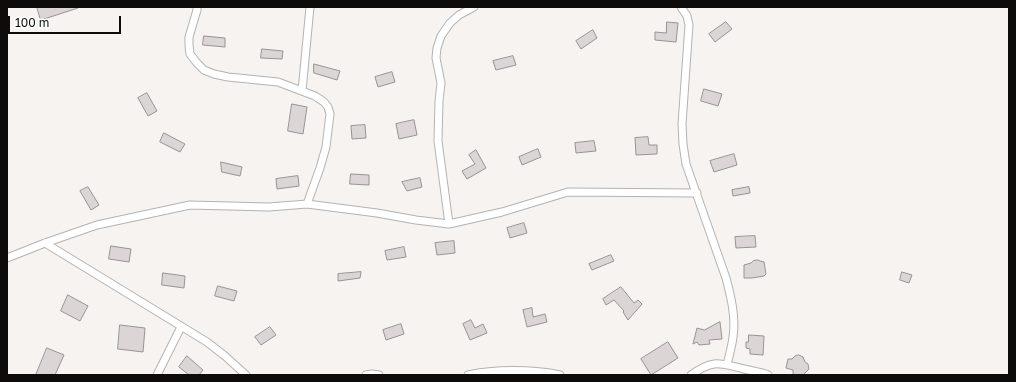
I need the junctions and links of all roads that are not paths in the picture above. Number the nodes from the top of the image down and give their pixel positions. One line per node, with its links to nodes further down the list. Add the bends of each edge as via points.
1 (197, 7): 5 (street, via 189,37 190,54 204,70 228,77 278,82)
2 (310, 7): 5 (street)
3 (474, 7): 8 (street, via 450,23 441,36 436,58 441,83 438,141)
4 (681, 7): 6 (street, via 690,25 682,124 683,144 686,164)
5 (302, 91): 7 (street, via 324,102 330,114 326,147)
6 (697, 193): 8 (street, via 568,192 502,212); 12 (street, via 731,297 733,337)
7 (307, 204): 8 (street); 9 (street, via 269,207 190,205 97,225)
8 (448, 224)
9 (44, 243): 10 (street); 11 (street)
10 (7, 258)
11 (181, 327): 14 (street); 15 (street, via 208,342)
12 (727, 365): 20 (street, via 707,365); 21 (street)
13 (477, 374): 18 (street); 19 (street, via 500,371)
14 (157, 375)
15 (246, 375)
16 (366, 375): 17 (street)
17 (379, 375)
18 (468, 375)
19 (560, 375)
20 (691, 375)
21 (768, 375)

